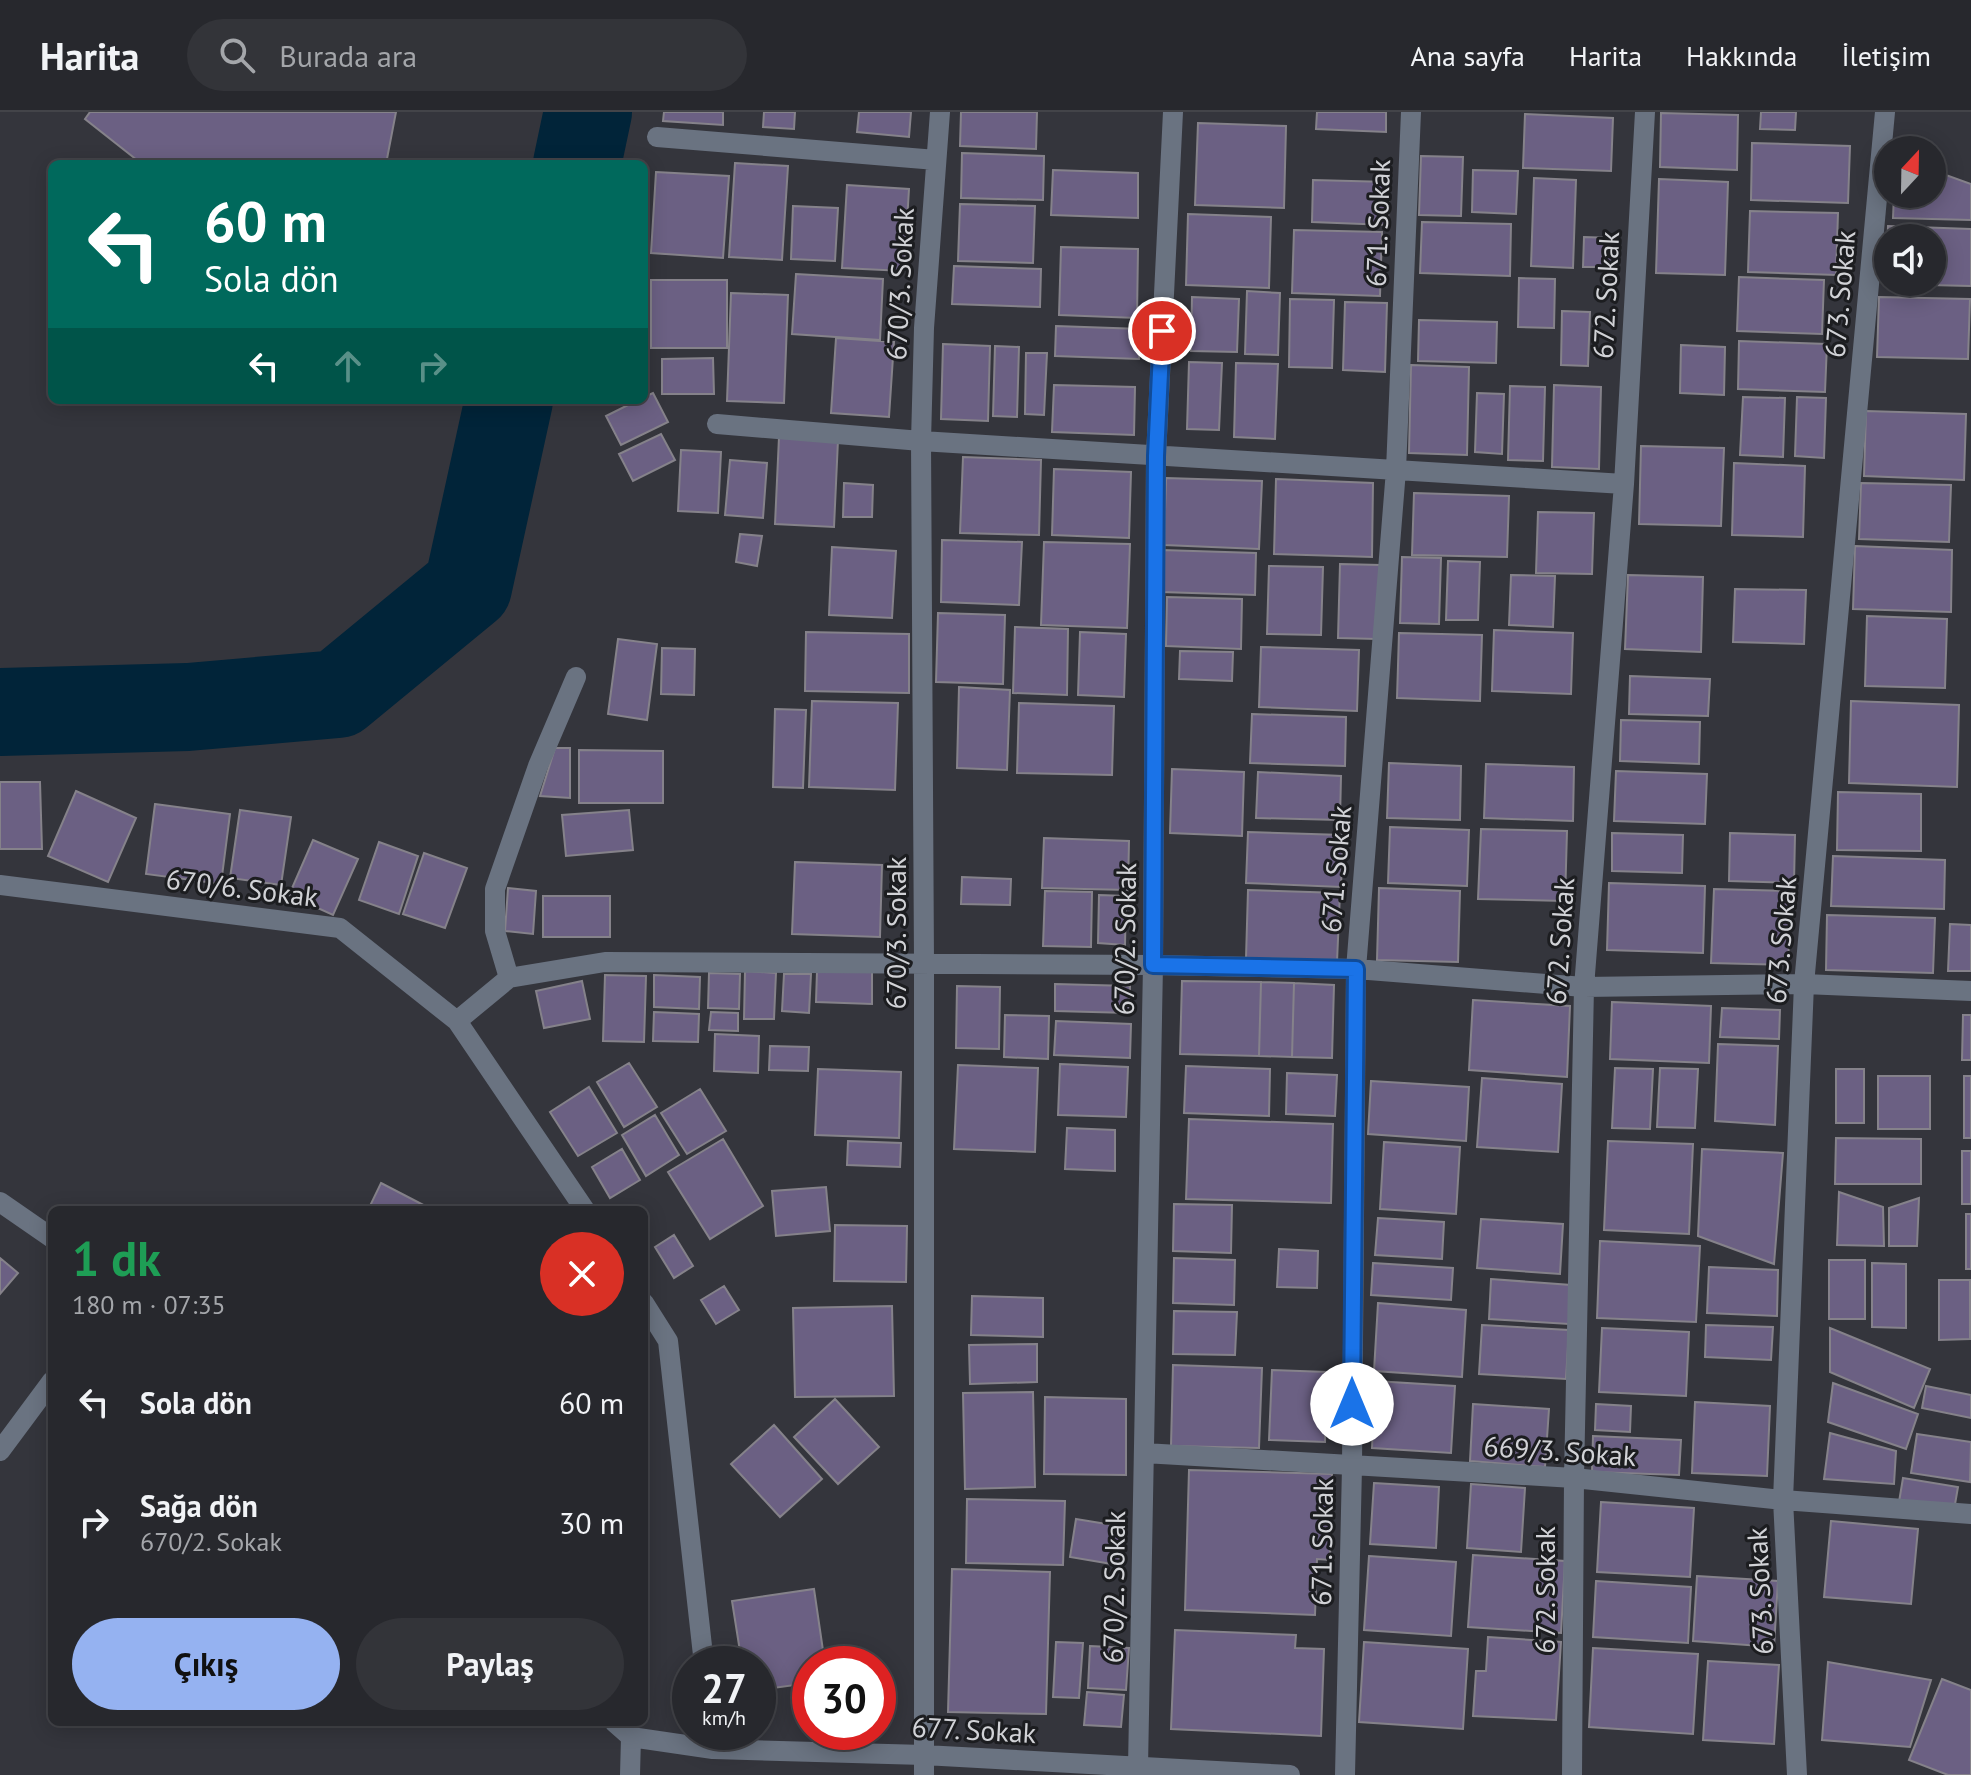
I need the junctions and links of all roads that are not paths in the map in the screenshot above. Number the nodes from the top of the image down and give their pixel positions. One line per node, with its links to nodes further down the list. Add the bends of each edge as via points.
1 (940, 112): 7 (street, 670/3. Sokak)
2 (1173, 112): 10 (street, 670/2. Sokak)
3 (1411, 112): 11 (street, 671. Sokak)
4 (1645, 112): 12 (street, 672. Sokak)
5 (1885, 112): 19 (street, 673. Sokak)
6 (657, 137): 7 (street)
7 (936, 160): 9 (street, 670/3. Sokak)
8 (717, 424): 9 (street)
9 (921, 441): 10 (street); 15 (street, 670/3. Sokak)
10 (1156, 456): 11 (street); 16 (street, 670/2. Sokak)
11 (1396, 470): 12 (street); 17 (street, 671. Sokak)
12 (1624, 484): 20 (street, 672. Sokak)
13 (576, 677): 18 (street, via 495,889 495,931)
14 (0, 885): 22 (street, 670/6. Sokak, via 340,928)
15 (924, 963): 16 (street); 18 (street, via 605,962); 39 (street, 670/3. Sokak)
16 (1153, 965): 17 (street); 29 (street, 670/2. Sokak)
17 (1356, 969): 20 (street); 30 (street, 671. Sokak)
18 (509, 978): 22 (street)
19 (1804, 984): 20 (street); 21 (street); 32 (street, 673. Sokak)
20 (1584, 987): 31 (street, 672. Sokak)
21 (1971, 991)
22 (457, 1021): 24 (street, 670/6. Sokak)
23 (0, 1202): 25 (street)
24 (582, 1206)
25 (48, 1235)
26 (648, 1309): 34 (street, via 668,1341)
27 (48, 1386): 28 (street)
28 (0, 1451)
29 (1144, 1453): 30 (street, 669/3. Sokak); 40 (street, 670/2. Sokak)
30 (1352, 1467): 31 (street, 669/3. Sokak); 43 (street, 671. Sokak)
31 (1574, 1478): 32 (street, 669/3. Sokak); 44 (street, 672. Sokak)
32 (1783, 1500): 33 (street, 669/3. Sokak); 45 (street, 673. Sokak)
33 (1971, 1514)
34 (702, 1646)
35 (619, 1726): 36 (street)
36 (631, 1737): 37 (street, 677. Sokak); 41 (street)
37 (672, 1739)
38 (776, 1748): 39 (street, 677. Sokak)
39 (924, 1765): 40 (street, 677. Sokak)
40 (1138, 1767): 42 (street, 677. Sokak)
41 (630, 1775)
42 (1290, 1775)
43 (1345, 1775)
44 (1572, 1775)
45 (1797, 1775)

